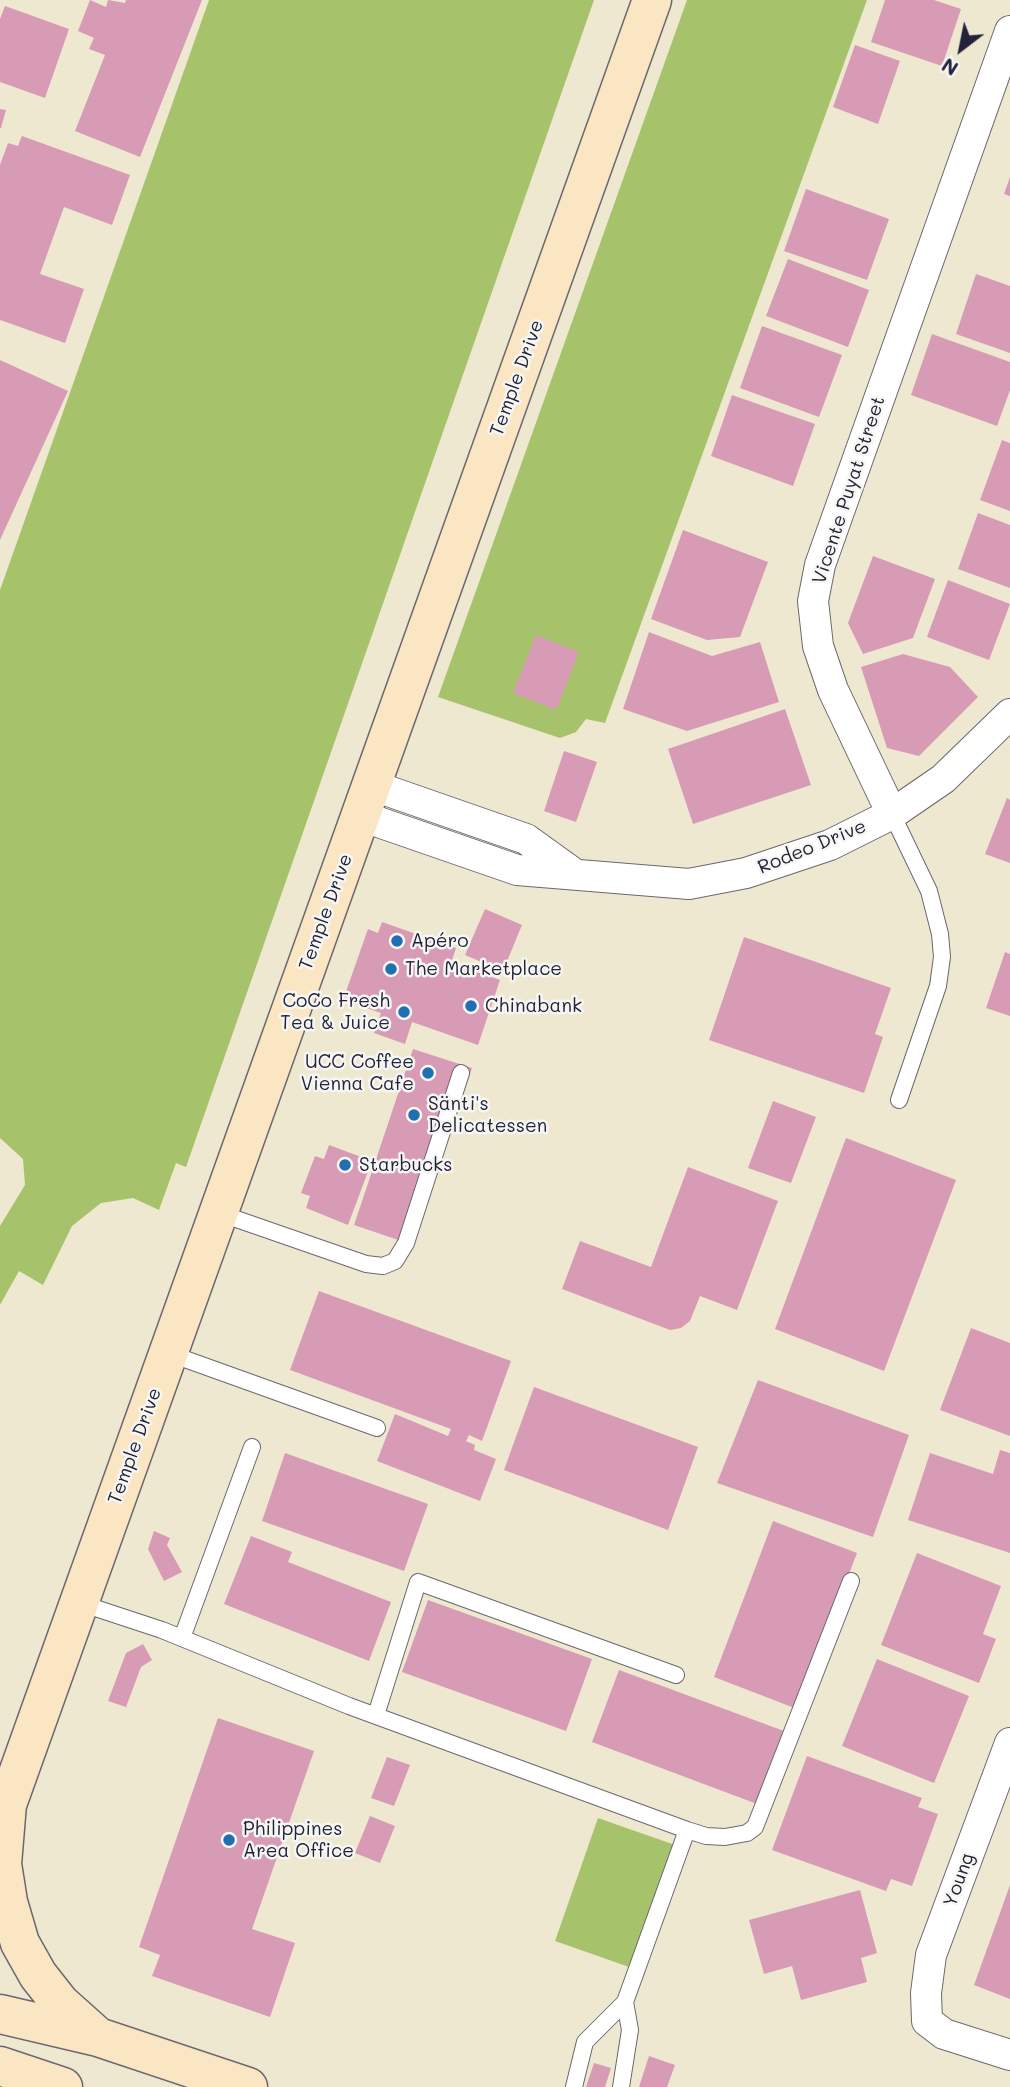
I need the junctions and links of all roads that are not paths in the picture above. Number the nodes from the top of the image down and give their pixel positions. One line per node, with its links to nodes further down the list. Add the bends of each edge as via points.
1 (652, 0): 4 (street, Temple Drive)
2 (1010, 31): 5 (street, Vicente Puyat Street, via 820,565 813,601 818,646 833,690)
3 (1010, 714): 5 (street, Rodeo Drive, via 943,779)
4 (366, 800): 6 (street); 7 (street, Rodeo Drive); 11 (street, Temple Drive)
5 (892, 814): 8 (street, Rodeo Drive, via 830,845 746,873 689,884); 10 (lane, Vicente Puyat Street, via 929,891 942,957 938,986)
6 (501, 831): 7 (street); 8 (street, via 526,839)
7 (490, 860): 8 (street, Rodeo Drive, via 517,870)
8 (576, 875)
9 (461, 1073): 11 (lane, via 396,1261 383,1266 366,1264)
10 (899, 1100)
11 (219, 1213): 12 (street, Temple Drive)
12 (169, 1353): 13 (lane); 16 (street, Temple Drive)
13 (377, 1428)
14 (252, 1447): 17 (lane)
15 (851, 1581): 22 (lane, via 755,1828 724,1837)
16 (80, 1602): 17 (lane); 21 (street, Temple Drive)
17 (182, 1638): 19 (lane)
18 (676, 1675): 19 (lane, via 418,1582)
19 (376, 1715): 22 (lane)
20 (1010, 1743): 26 (street, Young, via 931,1955 926,1993 927,2021 944,2034)
21 (4, 1814): 25 (street, Temple Drive, via 2,1864 20,1944 60,2003)
22 (687, 1830): 23 (lane)
23 (625, 2002): 30 (lane, via 585,2042); 31 (lane, via 630,2030)
24 (0, 2014): 25 (street)
25 (98, 2037): 29 (street)
26 (1010, 2055)
27 (13, 2076): 28 (street)
28 (63, 2087)
29 (248, 2087)
30 (574, 2087)
31 (621, 2087)

